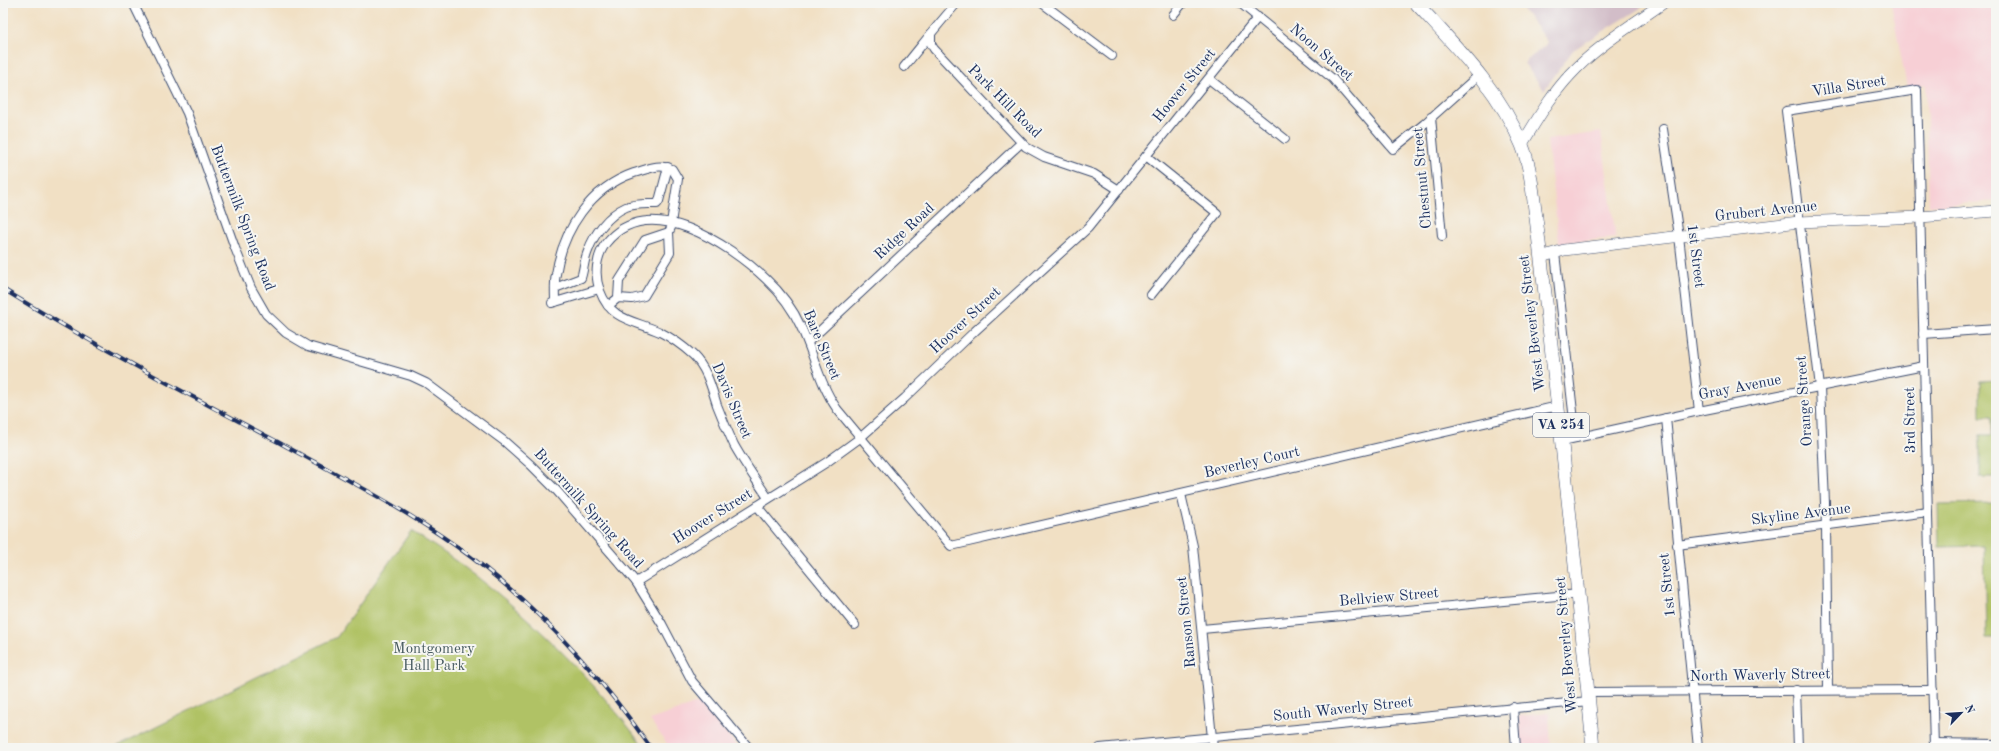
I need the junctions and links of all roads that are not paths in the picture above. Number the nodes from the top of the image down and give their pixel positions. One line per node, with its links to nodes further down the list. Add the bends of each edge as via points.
1 (133, 3): 57 (street, Buttermilk Spring Road, via 187,113 251,288 272,321 308,346 411,376 453,402 537,469)
2 (957, 3): 10 (street)
3 (1042, 3): 11 (street)
4 (1183, 3): 8 (street)
5 (1240, 3): 9 (street, Noon Street)
6 (1416, 3): 13 (main road, West Beverley Street / VA 254)
7 (1663, 3): 21 (street, via 1577,68 1554,95)
8 (1173, 15)
9 (1258, 17): 14 (street, Hoover Street); 17 (street, Noon Street, via 1333,79 1393,149)
10 (931, 34): 12 (street); 20 (street, Park Hill Road, via 934,49)
11 (1112, 56)
12 (904, 67)
13 (1480, 74): 17 (street); 21 (main road, West Beverley Street / VA 254, via 1506,112)
14 (1209, 79): 19 (street); 22 (street, Hoover Street)
15 (1917, 90): 16 (street, Villa Street); 26 (street, 3rd Street)
16 (1786, 111): 27 (street, Orange Street)
17 (1432, 117): 30 (street, Chestnut Street)
18 (1664, 129): 31 (street, 1st Street)
19 (1285, 139)
20 (1021, 142): 24 (street, Park Hill Road, via 1042,156 1094,174); 41 (street, Ridge Road)
21 (1522, 144): 33 (main road, West Beverley Street / VA 254, via 1531,181)
22 (1146, 156): 24 (street, Hoover Street); 36 (street, via 1217,213)
23 (668, 167): 28 (street, via 678,179); 34 (street, via 658,165 631,174 612,184 590,201 576,220 562,248); 34 (street, via 657,204 626,207 610,218 601,227 587,252 581,278)
24 (1119, 190): 47 (street, Hoover Street, via 1081,234)
25 (1996, 210): 26 (street, Grubert Avenue)
26 (1920, 217): 27 (street, Grubert Avenue); 40 (street, 3rd Street)
27 (1799, 222): 31 (street, Grubert Avenue); 43 (street, Orange Street)
28 (672, 223): 29 (street); 35 (street, Bare Street, via 659,220 640,221 624,227 610,238 601,250 597,265); 41 (street, Bare Street, via 713,241 766,278 794,313)
29 (669, 232): 37 (street, via 645,240 618,284); 37 (street, via 670,253 644,296 632,299)
30 (1442, 236)
31 (1679, 236): 32 (street, Grubert Avenue); 45 (street, 1st Street)
32 (1555, 253): 33 (street, Grubert Avenue); 48 (street, West Beverley Street)
33 (1541, 257): 44 (main road, West Beverley Street / VA 254)
34 (555, 288): 35 (street, via 553,303)
35 (599, 289): 38 (street, Davis Street)
36 (1151, 295)
37 (618, 298): 38 (street)
38 (608, 306): 51 (street, Davis Street, via 624,320 668,336 702,364 735,446)
39 (1996, 329): 40 (street)
40 (1923, 334): 42 (street, 3rd Street)
41 (808, 342): 47 (street, Bare Street, via 823,386 836,409)
42 (1924, 366): 43 (street, Gray Avenue); 53 (street, 3rd Street)
43 (1820, 387): 45 (street, Gray Avenue); 54 (street, Orange Street)
44 (1558, 406): 49 (main road, West Beverley Street / VA 254); 50 (street, Beverley Court)
45 (1700, 410): 46 (street, Gray Avenue)
46 (1666, 418): 48 (street, Gray Avenue); 55 (street, 1st Street)
47 (860, 438): 51 (street, Hoover Street, via 827,462); 56 (street, Bare Street)
48 (1576, 438): 49 (street, Gray Avenue)
49 (1562, 440): 58 (main road, West Beverley Street / VA 254)
50 (1181, 494): 56 (street, Beverley Court); 60 (street, Ranson Street, via 1193,546)
51 (768, 498): 52 (street, Hoover Street)
52 (757, 506): 57 (street, Hoover Street); 59 (street)
53 (1928, 512): 54 (street, Skyline Avenue); 63 (street, 3rd Street)
54 (1826, 526): 55 (street, Skyline Avenue); 61 (street, Orange Street)
55 (1677, 545): 64 (street, 1st Street)
56 (951, 546)
57 (636, 582): 70 (street, Buttermilk Spring Road, via 692,681)
58 (1579, 594): 60 (street, Bellview Street); 65 (main road, West Beverley Street / VA 254)
59 (855, 625)
60 (1202, 629): 67 (street, Ranson Street)
61 (1828, 689): 62 (street, North Waverly Street); 63 (street, North Waverly Street)
62 (1796, 690): 64 (street, North Waverly Street); 76 (street)
63 (1933, 690): 69 (street, 3rd Street)
64 (1693, 691): 65 (street, North Waverly Street); 75 (street, 1st Street)
65 (1588, 696): 66 (street, South Waverly Street); 74 (main road, West Beverley Street / VA 254)
66 (1513, 708): 67 (street, South Waverly Street); 73 (street)
67 (1212, 737): 71 (street, South Waverly Street); 72 (street, Ranson Street)
68 (1996, 744): 69 (street)
69 (1934, 745)
70 (749, 748)
71 (1100, 748)
72 (1213, 748)
73 (1516, 748)
74 (1593, 748)
75 (1698, 748)
76 (1798, 748)

